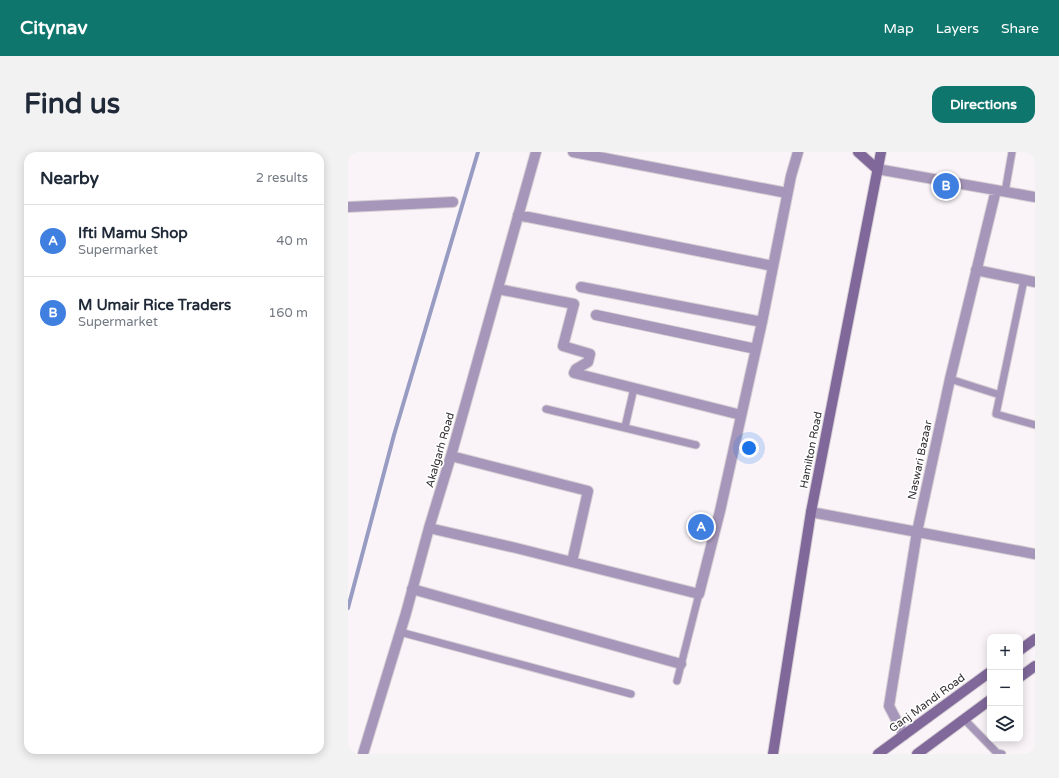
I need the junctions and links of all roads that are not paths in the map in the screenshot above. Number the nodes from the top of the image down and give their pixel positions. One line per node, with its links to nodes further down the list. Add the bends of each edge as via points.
1 (536, 152): 13 (street, Akalgarh Road)
2 (573, 152): 9 (street)
3 (798, 152): 9 (street)
4 (858, 152): 7 (street)
5 (881, 152): 7 (street, Hamilton Road)
6 (1012, 152): 8 (lane)
7 (877, 169): 8 (street); 32 (street, Hamilton Road)
8 (1001, 191): 10 (street); 15 (street, Naswari Bazaar)
9 (787, 193): 14 (street)
10 (1035, 197)
11 (453, 202): 12 (street)
12 (348, 207)
13 (518, 215): 14 (street); 19 (street, Akalgarh Road)
14 (773, 266): 21 (street)
15 (976, 270): 16 (street); 23 (street, Naswari Bazaar)
16 (1024, 280): 17 (street); 25 (lane)
17 (1035, 282)
18 (581, 287): 21 (street)
19 (498, 289): 24 (street, via 574,304 564,346 590,354 588,362 574,373); 31 (street, Akalgarh Road)
20 (596, 315): 22 (street)
21 (762, 322): 22 (street)
22 (756, 349): 27 (street)
23 (950, 379): 25 (lane); 34 (street, Naswari Bazaar)
24 (634, 388): 27 (street); 29 (lane)
25 (1000, 395): 28 (lane, via 996,414)
26 (546, 409): 29 (lane)
27 (741, 414): 38 (street)
28 (1035, 425)
29 (625, 427): 30 (lane)
30 (696, 444)
31 (451, 456): 33 (street, Akalgarh Road); 36 (street, via 588,491)
32 (811, 512): 34 (street); 52 (street, Hamilton Road)
33 (429, 528): 36 (street); 37 (street, Akalgarh Road)
34 (917, 532): 35 (street); 50 (street, Naswari Bazaar, via 889,706)
35 (1035, 554)
36 (572, 562): 38 (street)
37 (412, 589): 39 (street, Akalgarh Road); 42 (street)
38 (699, 594): 42 (lane)
39 (400, 632): 47 (lane); 51 (street, Akalgarh Road)
40 (1035, 639): 41 (street)
41 (1023, 648)
42 (681, 664): 46 (lane)
43 (1035, 666): 45 (street)
44 (987, 674): 50 (street, Ganj Mandi Road)
45 (1023, 675)
46 (677, 681)
47 (632, 694)
48 (987, 702): 49 (street)
49 (964, 719): 54 (street); 55 (lane, via 997,753)
50 (904, 735): 53 (street, Ganj Mandi Road)
51 (363, 754)
52 (773, 754)
53 (878, 754)
54 (917, 754)
55 (1002, 754)

